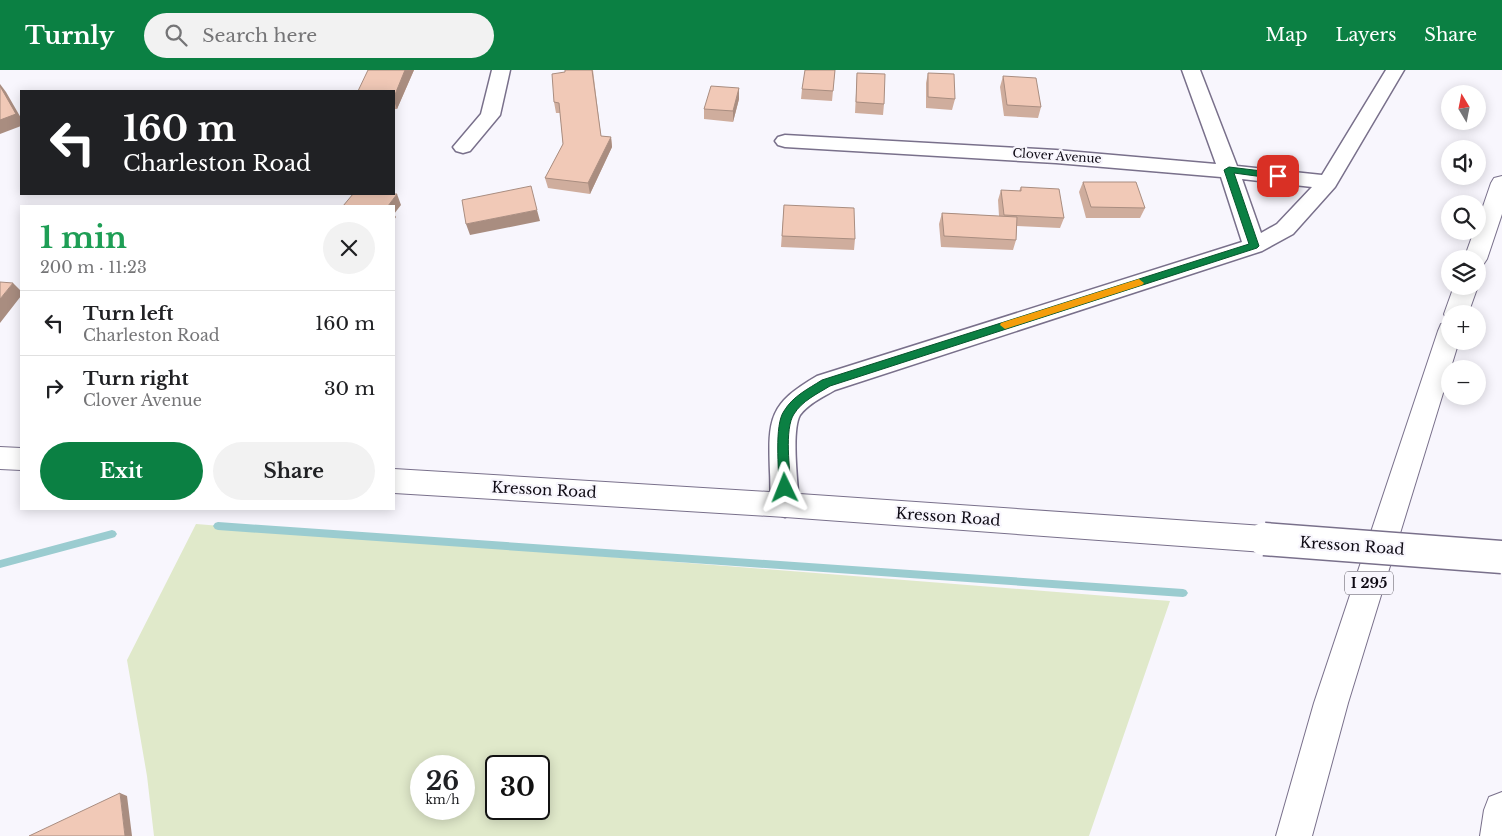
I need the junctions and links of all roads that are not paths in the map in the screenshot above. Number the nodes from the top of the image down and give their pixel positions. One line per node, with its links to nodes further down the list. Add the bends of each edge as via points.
1 (501, 70): 5 (street, via 490,115)
2 (1192, 70): 6 (street)
3 (1395, 70): 7 (street)
4 (785, 141): 6 (street, Clover Avenue, via 1047,154)
5 (463, 147)
6 (1229, 170): 7 (street, Clover Avenue); 9 (street)
7 (1328, 182): 9 (street, via 1285,229)
8 (1502, 183): 10 (main road)
9 (1254, 246): 15 (street, via 826,383 801,398 787,414 784,435)
10 (1478, 250)
11 (1444, 350): 18 (main road, I 295, via 1331,703)
12 (0, 458): 13 (main road)
13 (20, 459)
14 (395, 481): 15 (main road, Kresson Road)
15 (785, 505): 16 (main road, Kresson Road, bridge)
16 (1502, 557)
17 (1502, 810): 19 (main road)
18 (1294, 836)
19 (1498, 836)

